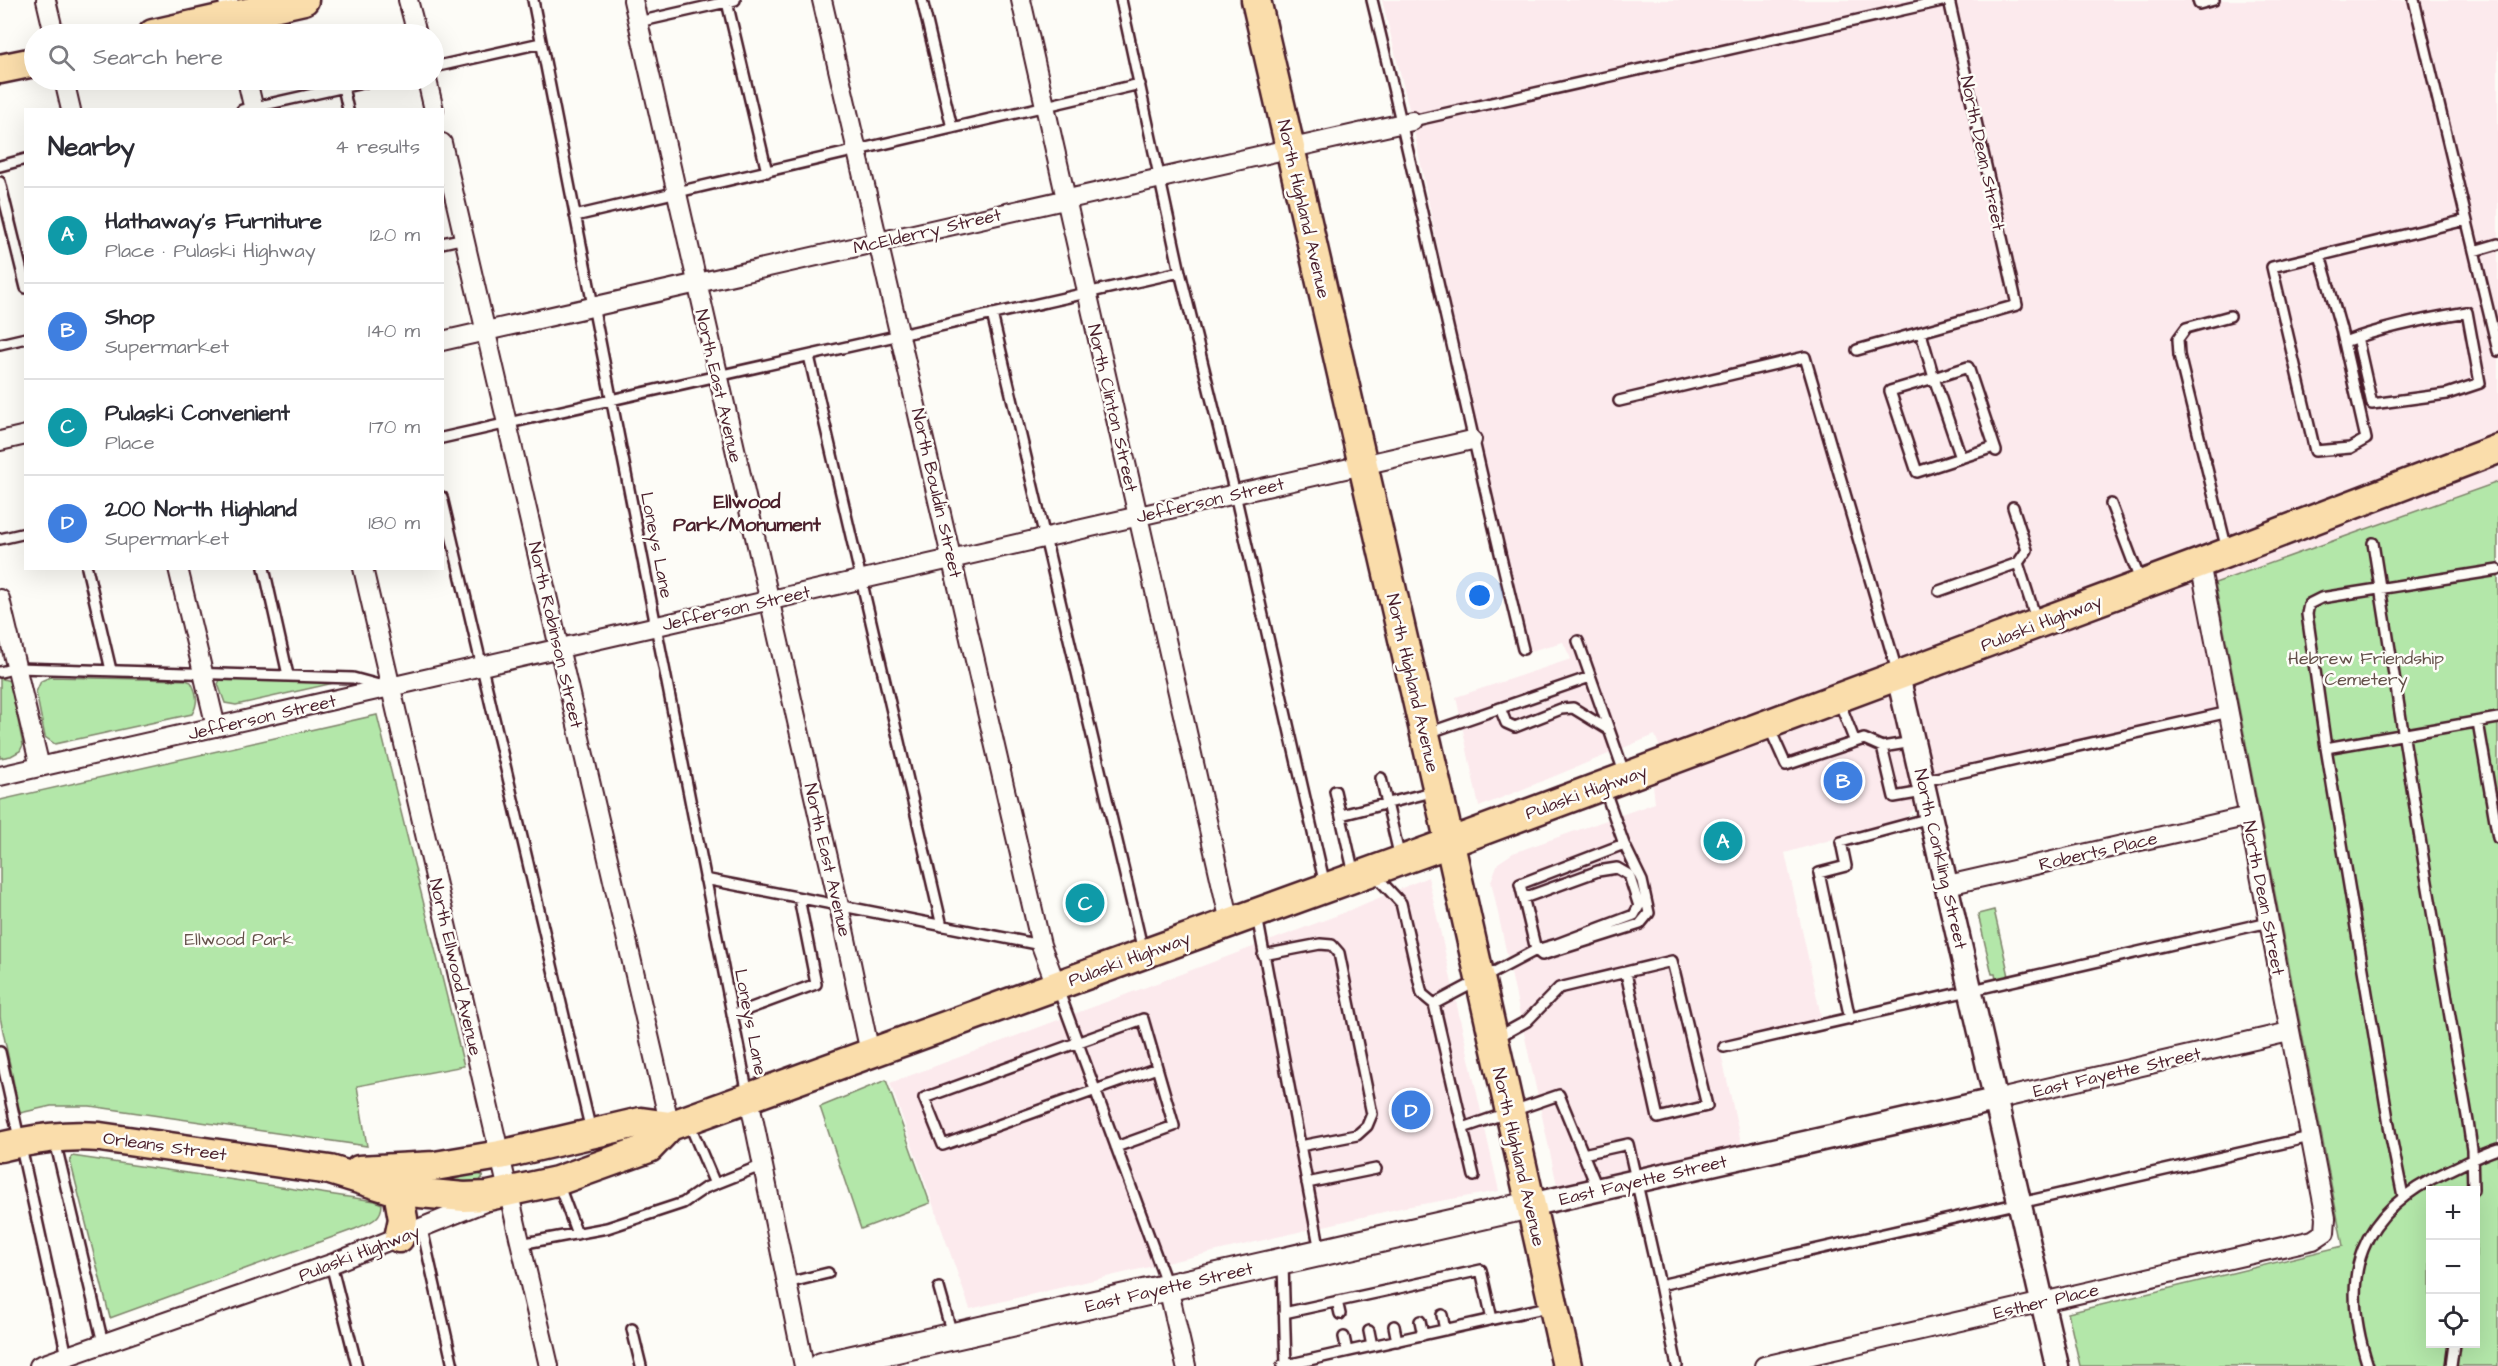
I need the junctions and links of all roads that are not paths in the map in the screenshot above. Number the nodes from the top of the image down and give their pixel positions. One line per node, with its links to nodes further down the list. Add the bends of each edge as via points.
1 (46, 0): 19 (street)
2 (304, 0): 17 (main road)
3 (408, 0): 21 (street)
4 (533, 0): 22 (lane, Loneys Lane)
5 (633, 0): 18 (street, North East Avenue)
6 (822, 0): 41 (street, North Bouldin Street)
7 (922, 0): 39 (lane)
8 (1021, 0): 32 (street, North Clinton Street)
9 (1121, 0): 26 (lane)
10 (1256, 0): 40 (main road, North Highland Avenue)
11 (1372, 0): 38 (lane)
12 (1947, 0): 38 (lane); 67 (lane, North Dean Street, via 2017,305)
13 (2198, 0): 14 (lane, via 2199,4)
14 (2214, 0)
15 (2414, 0): 51 (lane)
16 (731, 1): 18 (lane); 45 (lane)
17 (232, 17): 20 (main road)
18 (638, 22): 48 (street, North East Avenue)
19 (52, 24)
20 (199, 24)
21 (414, 24)
22 (541, 43): 24 (lane); 50 (lane, Loneys Lane)
23 (24, 64): 25 (main road)
24 (444, 65)
25 (0, 69)
26 (1140, 84): 32 (lane); 46 (lane)
27 (66, 90): 33 (street)
28 (248, 90): 34 (street)
29 (330, 90): 35 (lane)
30 (344, 90): 36 (lane)
31 (430, 90): 37 (street)
32 (1045, 107): 39 (lane); 49 (street, North Clinton Street)
33 (71, 108)
34 (250, 108)
35 (254, 108)
36 (348, 108)
37 (434, 108)
38 (1407, 122): 40 (street, McElderry Street); 84 (lane)
39 (952, 128): 41 (lane)
40 (1290, 149): 46 (street, McElderry Street); 88 (main road, North Highland Avenue)
41 (857, 150): 45 (lane); 53 (street, North Bouldin Street)
42 (444, 151): 52 (street, North Robinson Street)
43 (24, 160): 44 (lane)
44 (0, 166)
45 (767, 172): 48 (lane)
46 (1159, 178): 49 (street, McElderry Street); 58 (lane)
47 (0, 182): 59 (lane)
48 (676, 193): 50 (lane); 60 (street, North East Avenue)
49 (1066, 199): 53 (street, McElderry Street); 61 (street, North Clinton Street)
50 (575, 216): 62 (lane, Loneys Lane)
51 (2466, 220): 56 (lane); 57 (lane)
52 (465, 238): 54 (lane); 65 (street, North Robinson Street)
53 (879, 242): 60 (street, McElderry Street); 68 (street, North Bouldin Street)
54 (444, 243)
55 (2498, 244): 56 (lane)
56 (2474, 251): 66 (lane)
57 (2320, 255): 72 (lane); 72 (lane, via 2272,267 2315,451 2350,448 2366,439)
58 (1180, 272): 61 (lane); 89 (lane)
59 (24, 280)
60 (696, 284): 62 (street, McElderry Street); 77 (street, North East Avenue)
61 (1087, 293): 63 (lane); 93 (street, North Clinton Street)
62 (593, 306): 65 (street, McElderry Street); 79 (lane, Loneys Lane)
63 (992, 314): 68 (lane); 95 (lane)
64 (2230, 316): 98 (lane, via 2186,328 2178,339)
65 (487, 331): 71 (street, McElderry Street); 81 (street, North Robinson Street)
66 (2496, 332): 75 (lane)
67 (1921, 333): 74 (lane); 78 (lane)
68 (900, 335): 76 (lane); 99 (street, North Bouldin Street)
69 (2357, 337): 69 (lane, via 2372,404 2447,394 2480,383 2467,312 2405,322); 72 (lane)
70 (24, 338): 73 (lane)
71 (444, 341)
72 (2344, 342)
73 (0, 344)
74 (1857, 350)
75 (2498, 351)
76 (808, 356): 77 (lane); 107 (lane)
77 (717, 376): 79 (lane); 112 (street, North East Avenue)
78 (1934, 378): 87 (lane); 87 (lane, via 1968,367 1995,449); 87 (lane, via 1890,391 1917,472)
79 (612, 400): 81 (lane); 114 (lane, Loneys Lane)
80 (1619, 401): 123 (lane, North Conkling Street, via 1805,357)
81 (508, 424): 83 (lane); 116 (street, North Robinson Street)
82 (24, 435): 85 (street)
83 (444, 438)
84 (1472, 440): 88 (street, Jefferson Street); 117 (lane)
85 (0, 441)
86 (2498, 449): 98 (main road, Pulaski Highway)
87 (1961, 458)
88 (1363, 465): 89 (street, Jefferson Street); 134 (main road, North Highland Avenue)
89 (1235, 494): 93 (street, Jefferson Street); 158 (lane)
90 (2111, 504): 108 (lane)
91 (444, 506): 118 (lane)
92 (2013, 507): 100 (lane, via 2027,550)
93 (1138, 516): 95 (street, Jefferson Street); 162 (street, North Clinton Street)
94 (24, 533): 96 (lane)
95 (1045, 537): 99 (street, Jefferson Street); 167 (lane)
96 (0, 539)
97 (2373, 543): 109 (lane)
98 (2228, 552): 101 (main road, Pulaski Highway)
99 (952, 559): 107 (street, Jefferson Street); 165 (street, North Bouldin Street)
100 (2018, 563): 110 (lane); 113 (lane)
101 (2200, 563): 108 (main road, Pulaski Highway); 128 (street, North Dean Street)
102 (87, 570): 120 (lane)
103 (178, 570): 121 (street)
104 (264, 570): 122 (lane)
105 (363, 570): 125 (street, North Ellwood Avenue)
106 (2498, 570): 109 (lane)
107 (862, 579): 112 (street, Jefferson Street); 164 (lane)
108 (2141, 585): 113 (main road, Pulaski Highway)
109 (2379, 589): 135 (lane); 139 (lane, via 2321,598 2309,604 2307,614)
110 (1939, 591)
111 (0, 599): 119 (street)
112 (769, 601): 114 (street, Jefferson Street); 161 (street, North East Avenue)
113 (2038, 624): 123 (main road, Pulaski Highway)
114 (657, 626): 116 (street, Jefferson Street); 156 (lane, Loneys Lane)
115 (1578, 641): 124 (lane)
116 (558, 649): 118 (street, Jefferson Street); 187 (street, North Robinson Street)
117 (1523, 649)
118 (481, 667): 125 (street, Jefferson Street); 189 (lane)
119 (8, 670): 120 (lane); 140 (street)
120 (111, 670): 121 (lane)
121 (201, 672): 122 (lane); 132 (street)
122 (288, 675): 125 (lane, via 353,678)
123 (1898, 676): 126 (main road, Pulaski Highway); 137 (street, North Conkling Street)
124 (1590, 677): 127 (lane); 133 (lane)
125 (391, 687): 132 (street, Jefferson Street); 197 (street, North Ellwood Avenue)
126 (1839, 698): 131 (main road, Pulaski Highway); 136 (lane)
127 (1500, 708): 133 (lane, via 1506,723 1515,727 1573,708); 134 (lane)
128 (2229, 712): 144 (lane); 149 (street, North Dean Street)
129 (2498, 718): 130 (lane)
130 (2478, 722): 135 (lane); 151 (lane)
131 (1768, 724): 136 (lane, via 1786,765); 143 (main road, Pulaski Highway)
132 (216, 727): 140 (street, Jefferson Street)
133 (1609, 730): 143 (lane)
134 (1425, 734): 145 (main road, North Highland Avenue)
135 (2403, 735): 139 (lane); 198 (lane)
136 (1855, 742): 138 (lane, via 1864,739)
137 (1913, 742): 138 (lane); 144 (street, North Conkling Street)
138 (1882, 747): 144 (lane, via 1894,797)
139 (2326, 748): 211 (lane)
140 (40, 767): 141 (street, Jefferson Street)
141 (0, 776)
142 (1381, 777): 147 (lane)
143 (1614, 781): 152 (main road, Pulaski Highway); 153 (lane)
144 (1924, 786): 150 (street, North Conkling Street)
145 (1438, 791): 147 (lane); 152 (main road, North Highland Avenue)
146 (1335, 792): 148 (lane)
147 (1387, 803): 148 (lane); 154 (lane)
148 (1341, 815): 155 (lane)
149 (2249, 816): 157 (street, Roberts Place); 163 (street, North Dean Street)
150 (1931, 818): 157 (street, North Conkling Street); 175 (lane, via 1841,842 1846,866 1819,873)
151 (2498, 838)
152 (1450, 842): 154 (main road, Pulaski Highway); 170 (main road, North Highland Avenue)
153 (1624, 844): 160 (lane, via 1520,884); 166 (lane, via 1642,881 1649,913 1640,924 1542,955)
154 (1401, 860): 155 (main road, Pulaski Highway)
155 (1363, 874): 158 (main road, Pulaski Highway); 173 (lane, via 1401,903 1422,994)
156 (705, 879): 159 (lane); 174 (lane, Loneys Lane)
157 (1947, 885): 172 (street, North Conkling Street)
158 (1325, 887): 162 (main road, Pulaski Highway)
159 (799, 898): 161 (lane); 174 (lane, via 816,984)
160 (1524, 898): 166 (lane); 166 (lane, via 1617,868 1629,874 1635,888 1638,906 1634,915)
161 (839, 906): 164 (lane); 181 (street, North East Avenue)
162 (1243, 917): 167 (main road, Pulaski Highway); 168 (lane)
163 (2269, 922): 172 (lane); 176 (street, North Dean Street)
164 (942, 926): 165 (lane)
165 (1041, 945): 171 (street, North Bouldin Street)
166 (1536, 950): 170 (lane)
167 (1144, 953): 171 (main road, Pulaski Highway)
168 (1263, 954): 193 (lane); 193 (lane, via 1320,944 1332,945 1339,953 1372,1114 1357,1135)
169 (1626, 973): 169 (lane, via 1658,1118 1707,1106 1672,961); 177 (lane, via 1559,988 1527,1021)
170 (1480, 980): 173 (lane); 177 (main road, North Highland Avenue)
171 (1056, 985): 178 (lane); 181 (main road, Pulaski Highway)
172 (1971, 990): 175 (lane); 185 (street, North Conkling Street)
173 (1434, 1005): 188 (lane)
174 (732, 1015): 184 (lane, Loneys Lane)
175 (1850, 1018): 179 (lane)
176 (2289, 1032): 185 (street, East Fayette Street); 191 (street, North Dean Street)
177 (1493, 1040): 186 (main road, North Highland Avenue)
178 (1078, 1043): 182 (lane, via 1143,1019); 183 (lane); 183 (lane, via 924,1098 943,1145)
179 (1724, 1047)
180 (0, 1052): 192 (lane)
181 (870, 1053): 184 (main road, Pulaski Highway)
182 (1157, 1068): 183 (lane); 194 (lane, via 1174,1126)
183 (1096, 1091): 194 (lane)
184 (749, 1098): 187 (main road, Pulaski Highway); 199 (street)
185 (1995, 1100): 204 (street, East Fayette Street); 212 (street, North Conkling Street)
186 (1509, 1110): 188 (lane); 196 (lane, via 1559,1095); 213 (main road, North Highland Avenue)
187 (679, 1123): 189 (main road, Pulaski Highway, via 641,1122); 203 (main road, Pulaski Highway, via 649,1148); 206 (lane)
188 (1463, 1128): 202 (lane)
189 (592, 1133): 197 (main road, Pulaski Highway); 210 (main road, via 577,1151 527,1167)
190 (54, 1137): 192 (main road, Orleans Street); 201 (main road, Orleans Street, via 100,1137); 250 (lane)
191 (2310, 1137): 212 (lane); 214 (street, North Dean Street, via 2326,1218)
192 (10, 1144): 254 (lane)
193 (1300, 1146): 205 (lane)
194 (1116, 1147): 226 (lane)
195 (2498, 1149): 198 (lane)
196 (1583, 1154): 204 (lane, via 1628,1144); 208 (lane)
197 (500, 1155): 201 (main road, Orleans Street, via 435,1166); 210 (street, North Ellwood Avenue)
198 (2473, 1160): 207 (lane); 211 (lane)
199 (763, 1165): 206 (lane); 223 (street)
200 (1376, 1169): 205 (lane)
201 (330, 1170): 209 (main road, Orleans Street)
202 (1474, 1176)
203 (557, 1181): 210 (main road, Pulaski Highway); 216 (lane)
204 (1637, 1181): 208 (street, East Fayette Street); 225 (lane)
205 (1306, 1183): 218 (lane)
206 (715, 1184): 216 (lane, via 683,1203)
207 (2472, 1186)
208 (1598, 1190): 213 (street, East Fayette Street)
209 (398, 1191): 210 (main road, Orleans Street, via 464,1197); 215 (main road, via 403,1220)
210 (508, 1192): 215 (street, Pulaski Highway); 217 (street, North Ellwood Avenue)
211 (2403, 1196): 268 (lane, via 2384,1214 2368,1240 2354,1284 2357,1323)
212 (2020, 1204): 225 (lane); 234 (street, North Conkling Street)
213 (1530, 1206): 218 (main road, East Fayette Street); 235 (main road, North Highland Avenue)
214 (2325, 1232): 234 (street, Esther Place, via 2313,1239)
215 (411, 1234): 220 (street, Pulaski Highway); 257 (lane)
216 (577, 1234): 217 (lane)
217 (520, 1244): 258 (street, North Ellwood Avenue)
218 (1320, 1253): 219 (main road, East Fayette Street)
219 (1283, 1262): 226 (main road, East Fayette Street); 237 (lane)
220 (331, 1264): 250 (street, Pulaski Highway); 256 (lane)
221 (828, 1273): 223 (lane)
222 (1435, 1280): 224 (lane); 229 (lane); 240 (lane, via 1481,1270)
223 (787, 1284): 260 (street)
224 (1412, 1285): 228 (lane); 231 (lane)
225 (1660, 1285): 265 (lane)
226 (1168, 1287): 247 (main road, East Fayette Street); 262 (street)
227 (939, 1288): 247 (lane)
228 (1386, 1291): 230 (lane); 233 (lane)
229 (1437, 1291)
230 (1361, 1296): 232 (lane); 236 (lane)
231 (1414, 1296)
232 (1337, 1301): 237 (lane); 238 (lane)
233 (1389, 1302)
234 (2042, 1302): 266 (street, Esther Place); 267 (street, North Conkling Street)
235 (1553, 1306): 240 (lane); 264 (main road, North Highland Avenue)
236 (1364, 1308)
237 (1284, 1313): 263 (lane)
238 (1340, 1314)
239 (1442, 1315): 244 (lane)
240 (1492, 1319): 244 (lane)
241 (1420, 1321): 246 (lane)
242 (1394, 1326): 249 (lane)
243 (632, 1329): 259 (lane)
244 (1445, 1330): 246 (lane)
245 (1369, 1331): 251 (lane)
246 (1423, 1335): 249 (lane)
247 (953, 1336): 261 (main road, East Fayette Street)
248 (1344, 1337): 253 (lane)
249 (1397, 1341): 251 (lane)
250 (104, 1343): 254 (street, Pulaski Highway)
251 (1372, 1346): 253 (lane)
252 (2453, 1348): 269 (lane)
253 (1347, 1351): 263 (lane)
254 (67, 1356): 255 (street, Pulaski Highway)
255 (39, 1366)
256 (357, 1366)
257 (453, 1366)
258 (549, 1366)
259 (640, 1366)
260 (804, 1366)
261 (822, 1366)
262 (1186, 1366)
263 (1284, 1366)
264 (1567, 1366)
265 (1677, 1366)
266 (1764, 1366)
267 (2057, 1366)
268 (2368, 1366)
269 (2451, 1366)

